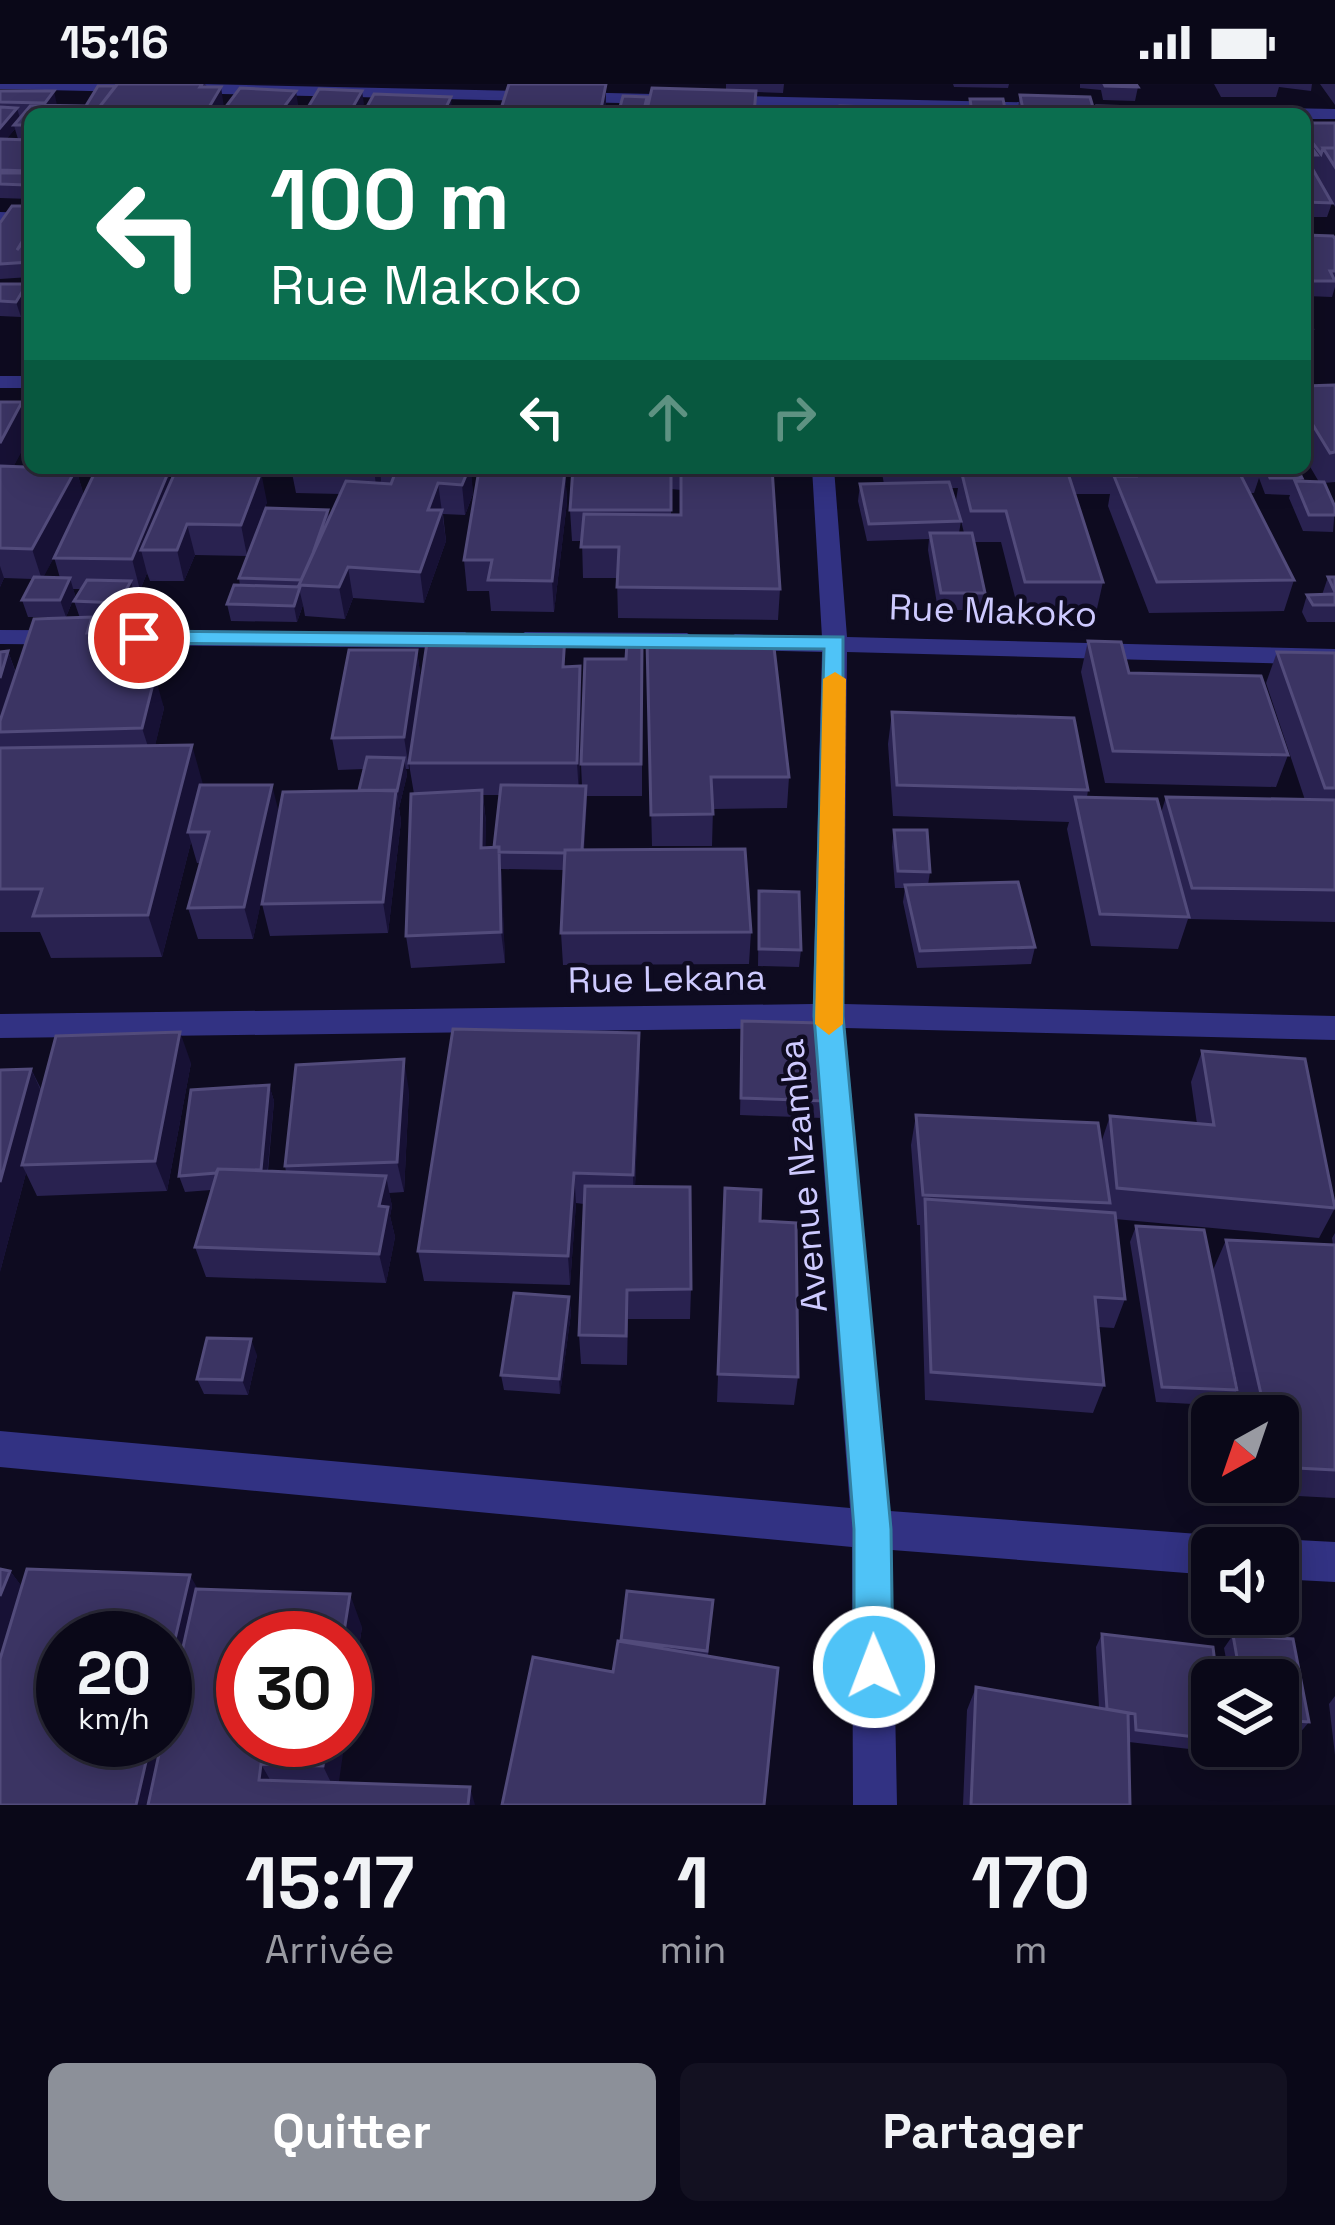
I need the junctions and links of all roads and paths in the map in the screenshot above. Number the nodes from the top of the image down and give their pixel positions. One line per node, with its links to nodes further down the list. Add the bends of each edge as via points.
1 (0, 84): 2 (street)
2 (803, 99): 3 (street)
3 (1096, 108)
4 (823, 474): 6 (street, Avenue Nzamba)
5 (0, 637): 6 (street, Rue Makoko)
6 (836, 642): 7 (street, Rue Makoko); 8 (street, Avenue Nzamba)
7 (1335, 657)
8 (828, 1016): 9 (street, Rue Lekana); 10 (street, Rue Lekana); 12 (street, Avenue Nzamba)
9 (0, 1026)
10 (1335, 1028)
11 (0, 1449): 12 (street)
12 (872, 1529): 13 (street); 16 (street, Avenue Nzamba)
13 (1191, 1553)
14 (1299, 1560): 15 (street)
15 (1335, 1562)
16 (874, 1805)

